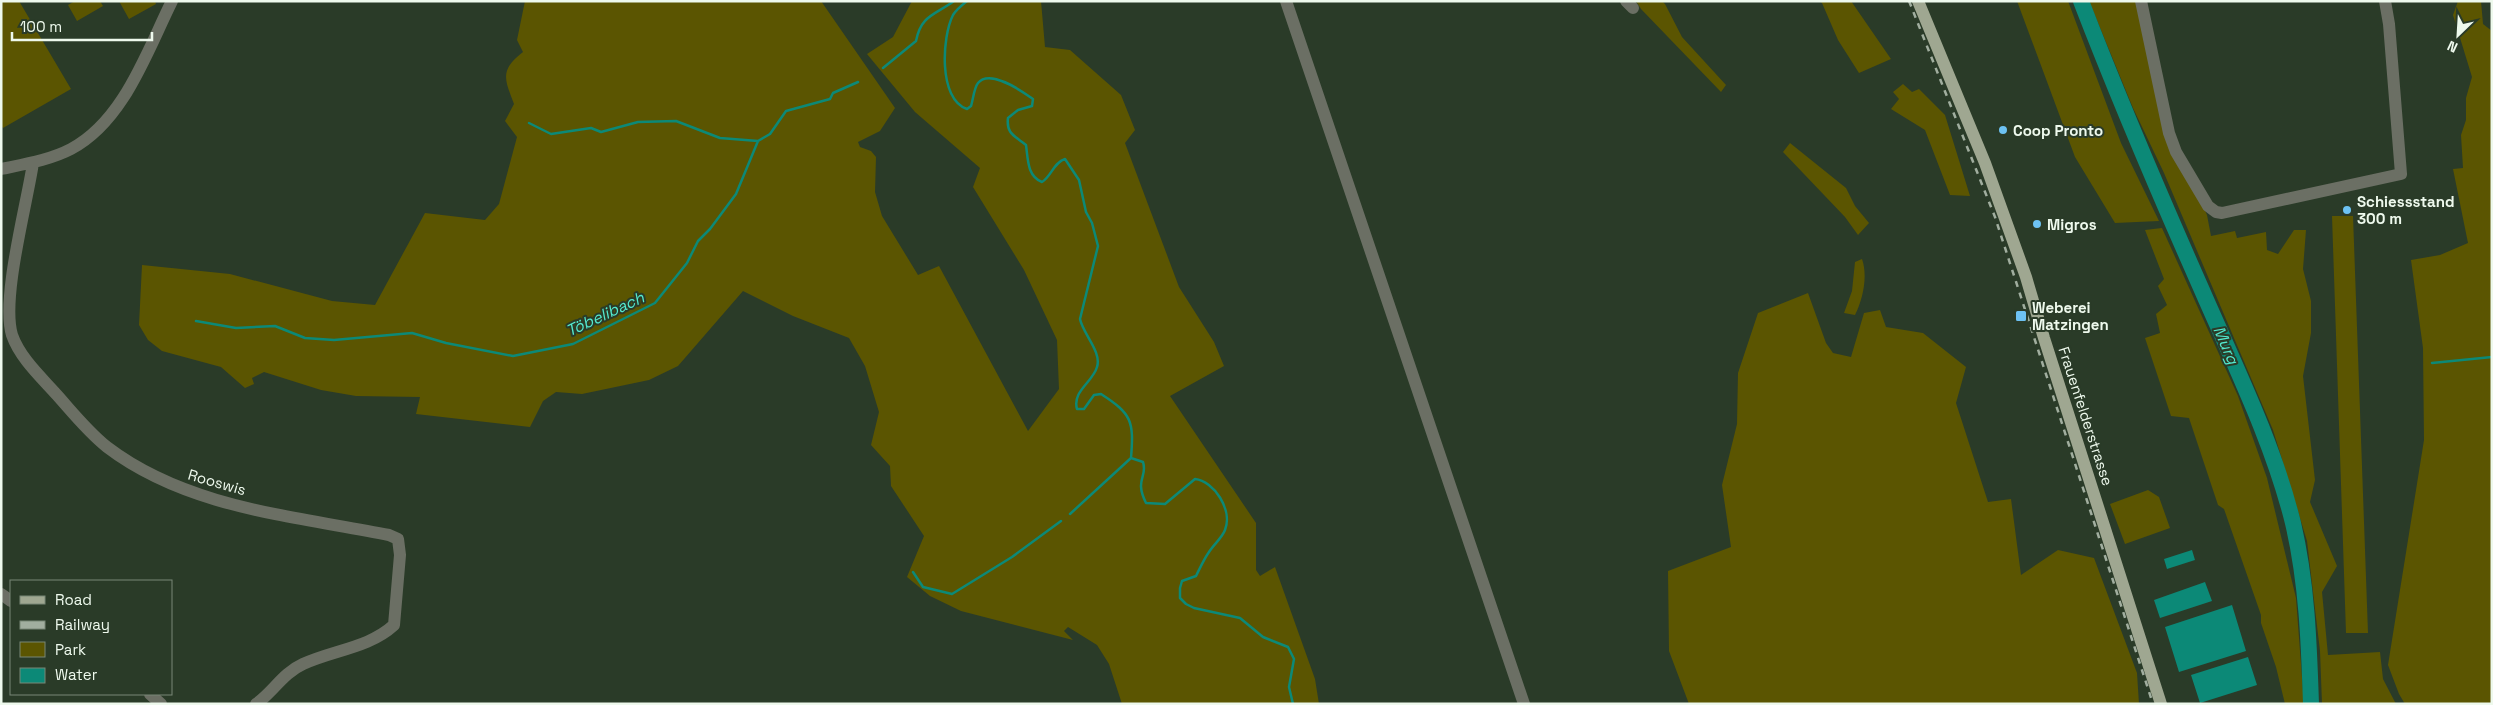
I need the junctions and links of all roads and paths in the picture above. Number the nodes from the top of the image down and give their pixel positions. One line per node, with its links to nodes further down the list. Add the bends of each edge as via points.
1 (172, 1): 6 (street, via 136,74 106,119 90,137 71,149)
2 (1286, 1): 11 (street)
3 (1918, 1): 12 (main road, Frauenfelderstrasse, via 1986,162 2026,277)
4 (2141, 1): 5 (street, via 2171,140 2208,206 2222,213 2401,174)
5 (2385, 1)
6 (33, 163): 7 (street); 10 (street, Rooswis, via 14,263 10,314 12,335 27,361 89,432 131,464 178,488 217,502 398,539 400,555 394,625 381,637 302,664)
7 (1, 169)
8 (151, 695): 9 (street)
9 (162, 704)
10 (256, 704)
11 (1524, 704)
12 (2161, 704)

